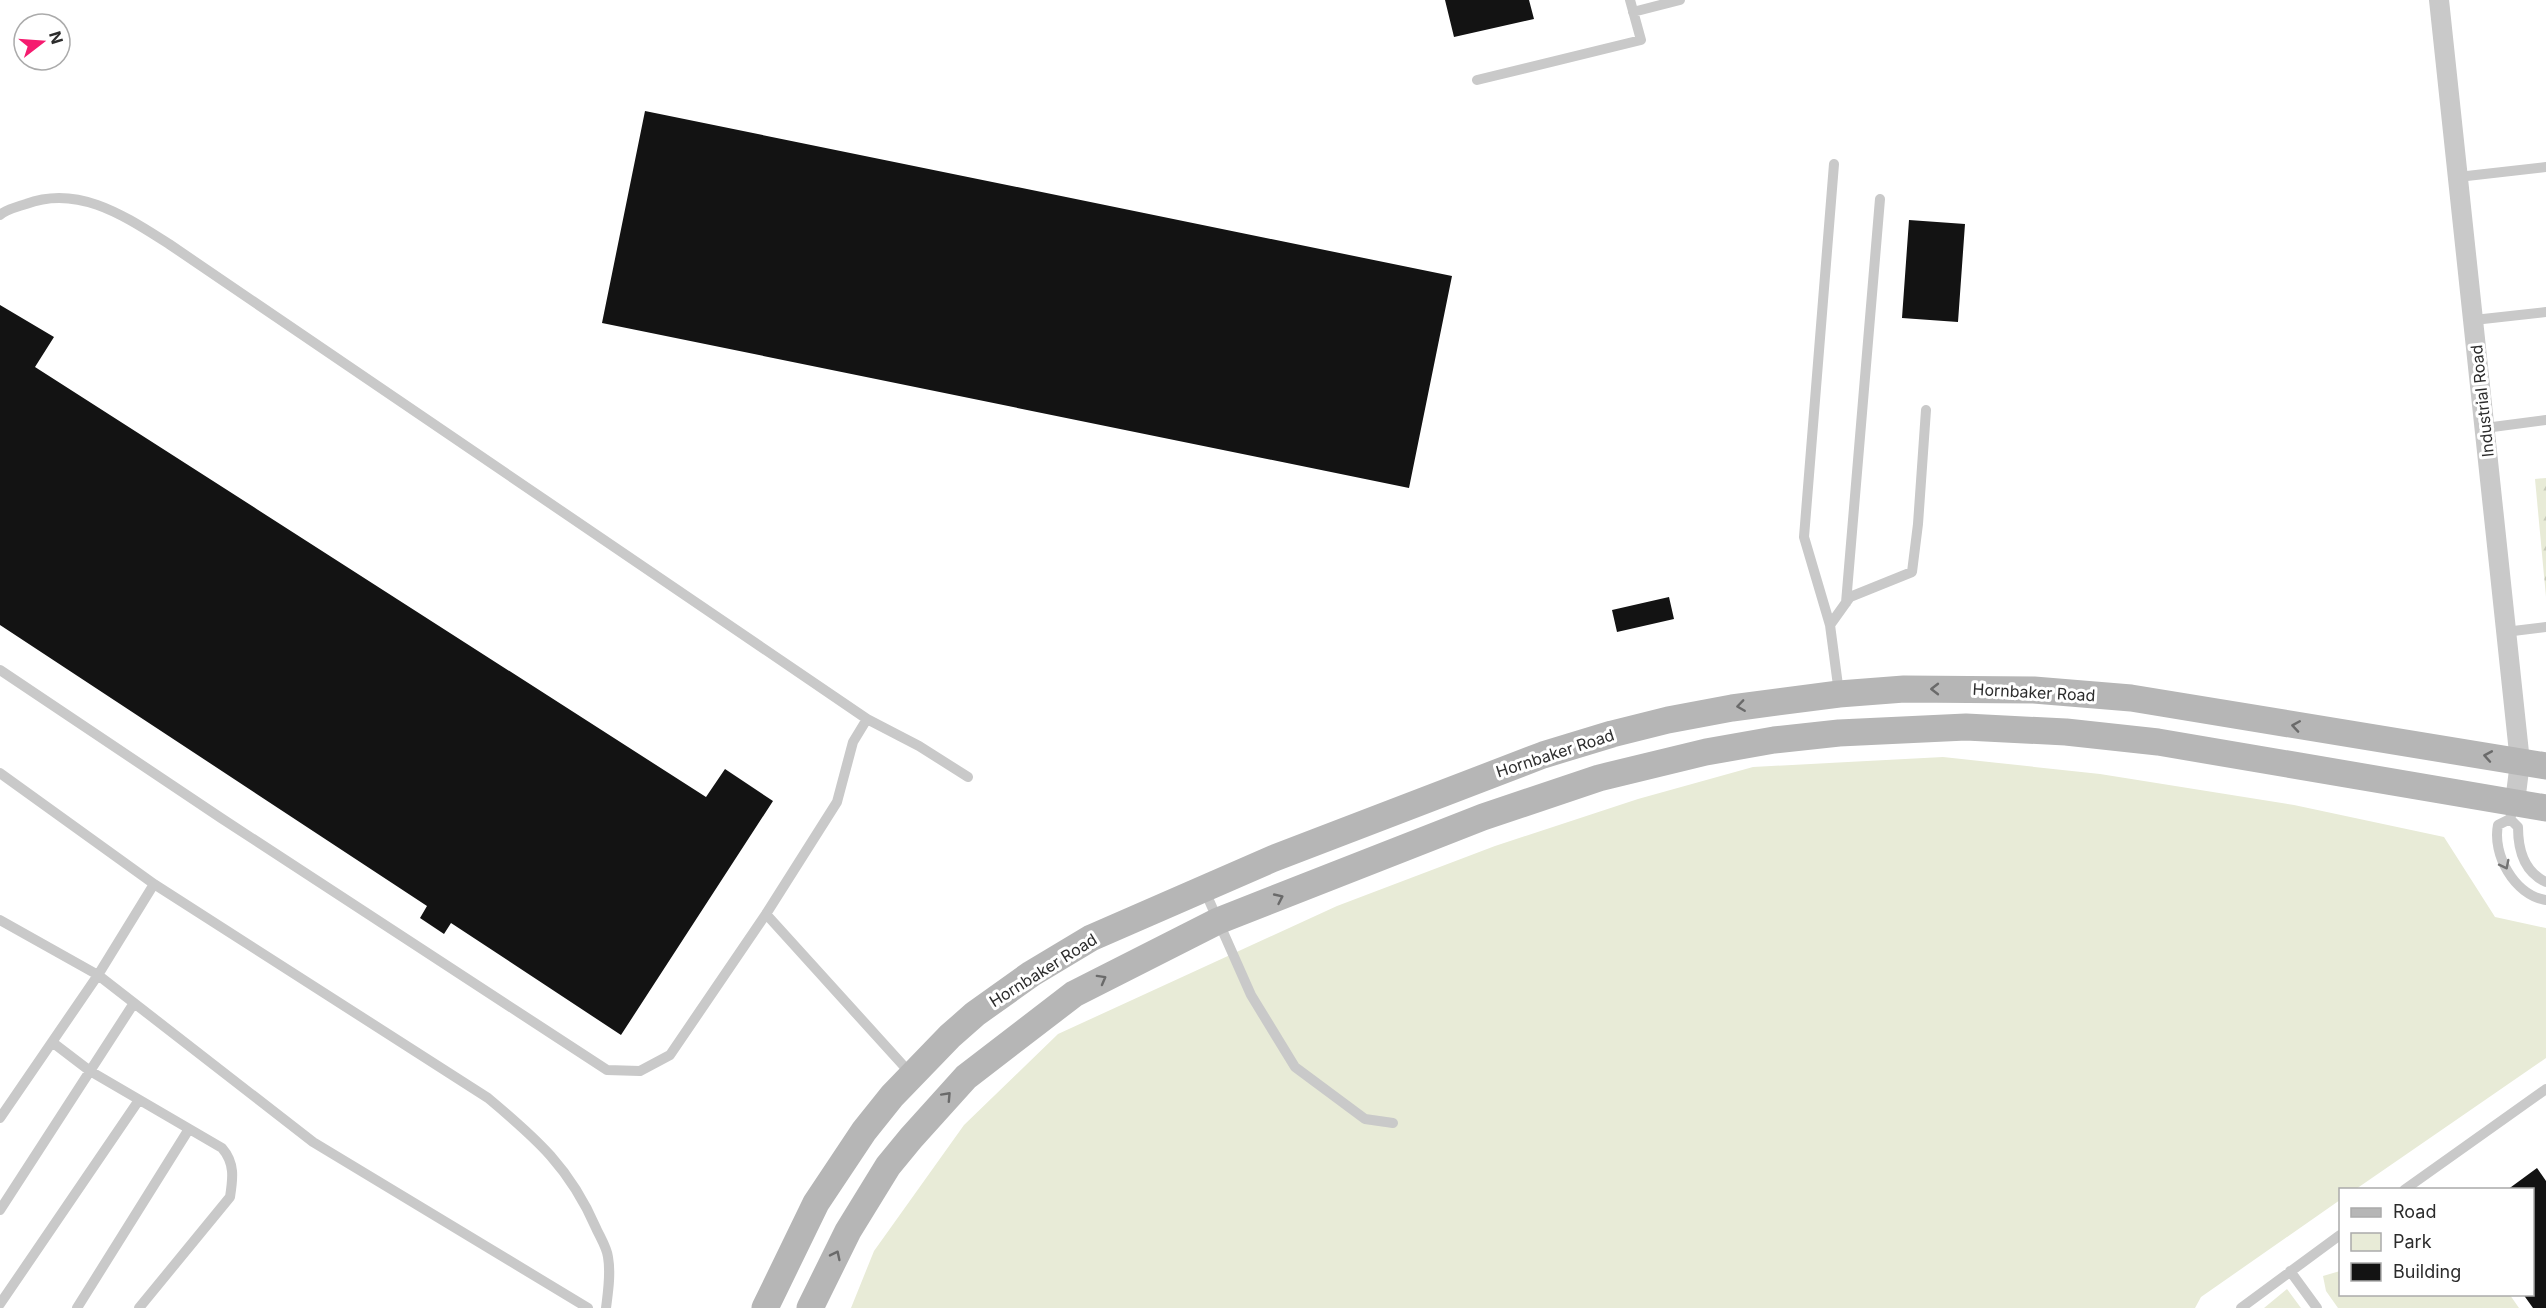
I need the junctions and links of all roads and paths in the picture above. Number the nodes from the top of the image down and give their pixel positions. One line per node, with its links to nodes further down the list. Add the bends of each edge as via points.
1 (1630, 0): 4 (lane)
2 (1680, 0): 4 (lane)
3 (2439, 0): 8 (street, Industrial Road)
4 (1633, 12): 5 (lane, via 1641,40)
5 (1477, 80)
6 (1834, 164): 17 (lane, via 1804,537)
7 (2546, 167): 8 (lane)
8 (2458, 177): 12 (street, Industrial Road)
9 (1880, 199): 16 (lane)
10 (0, 215): 22 (lane, via 32,201 58,197 87,201 122,215)
11 (2546, 312): 12 (lane)
12 (2474, 320): 15 (street, Industrial Road)
13 (1926, 410): 16 (lane, via 1912,572 1850,597)
14 (2546, 420): 15 (lane)
15 (2485, 428): 19 (street, Industrial Road)
16 (1846, 603): 17 (lane)
17 (1830, 625): 21 (lane)
18 (2546, 627): 19 (lane)
19 (2505, 632): 23 (street, Industrial Road)
20 (0, 670): 33 (lane, via 607,1070 640,1071 670,1055)
21 (1839, 694): 23 (main road, Hornbaker Road, one-way to 21, via 2132,698 1964,688); 31 (main road, Hornbaker Road, one-way to 31, via 1668,720 1555,752)
22 (867, 719): 26 (lane); 33 (lane, via 853,742 837,802)
23 (2520, 762): 24 (main road, Hornbaker Road); 28 (street, Industrial Road)
24 (2546, 766)
25 (0, 773): 30 (lane)
26 (968, 777)
27 (2546, 808): 28 (main road)
28 (2513, 810): 29 (lane, via 2522,856 2530,870); 32 (lane, one-way to 32, via 2498,825 2499,853 2513,880); 35 (main road, one-way to 28, via 1483,818 1599,778 1706,752 1839,733 1966,727 2158,742)
29 (2546, 882)
30 (154, 884): 36 (lane); 54 (lane, via 488,1098 519,1124 560,1164 584,1199 608,1256)
31 (1204, 889): 35 (lane); 40 (main road, Hornbaker Road, via 1091,938 1031,974 975,1014)
32 (2546, 900)
33 (766, 914): 40 (lane)
34 (0, 920): 36 (lane)
35 (1218, 921): 44 (lane, via 1251,995 1295,1067 1365,1119); 56 (main road, one-way to 35, via 848,1231 888,1166 966,1077 1074,994)
36 (98, 975): 37 (lane); 38 (lane)
37 (134, 1004): 39 (lane); 53 (lane, via 313,1142)
38 (52, 1042): 39 (lane); 43 (lane)
39 (90, 1071): 42 (lane); 47 (lane)
40 (912, 1074): 55 (main road, Hornbaker Road, via 864,1131 816,1203)
41 (2546, 1089): 46 (lane)
42 (139, 1100): 45 (lane); 50 (lane)
43 (0, 1118)
44 (1393, 1124)
45 (189, 1129): 51 (lane); 52 (lane, via 230,1157 230,1197)
46 (2407, 1188)
47 (0, 1210)
48 (2339, 1236): 49 (lane)
49 (2290, 1271): 57 (lane); 58 (lane)
50 (0, 1304)
51 (78, 1308)
52 (139, 1308)
53 (588, 1308)
54 (606, 1308)
55 (765, 1308)
56 (810, 1308)
57 (2241, 1308)
58 (2317, 1308)

